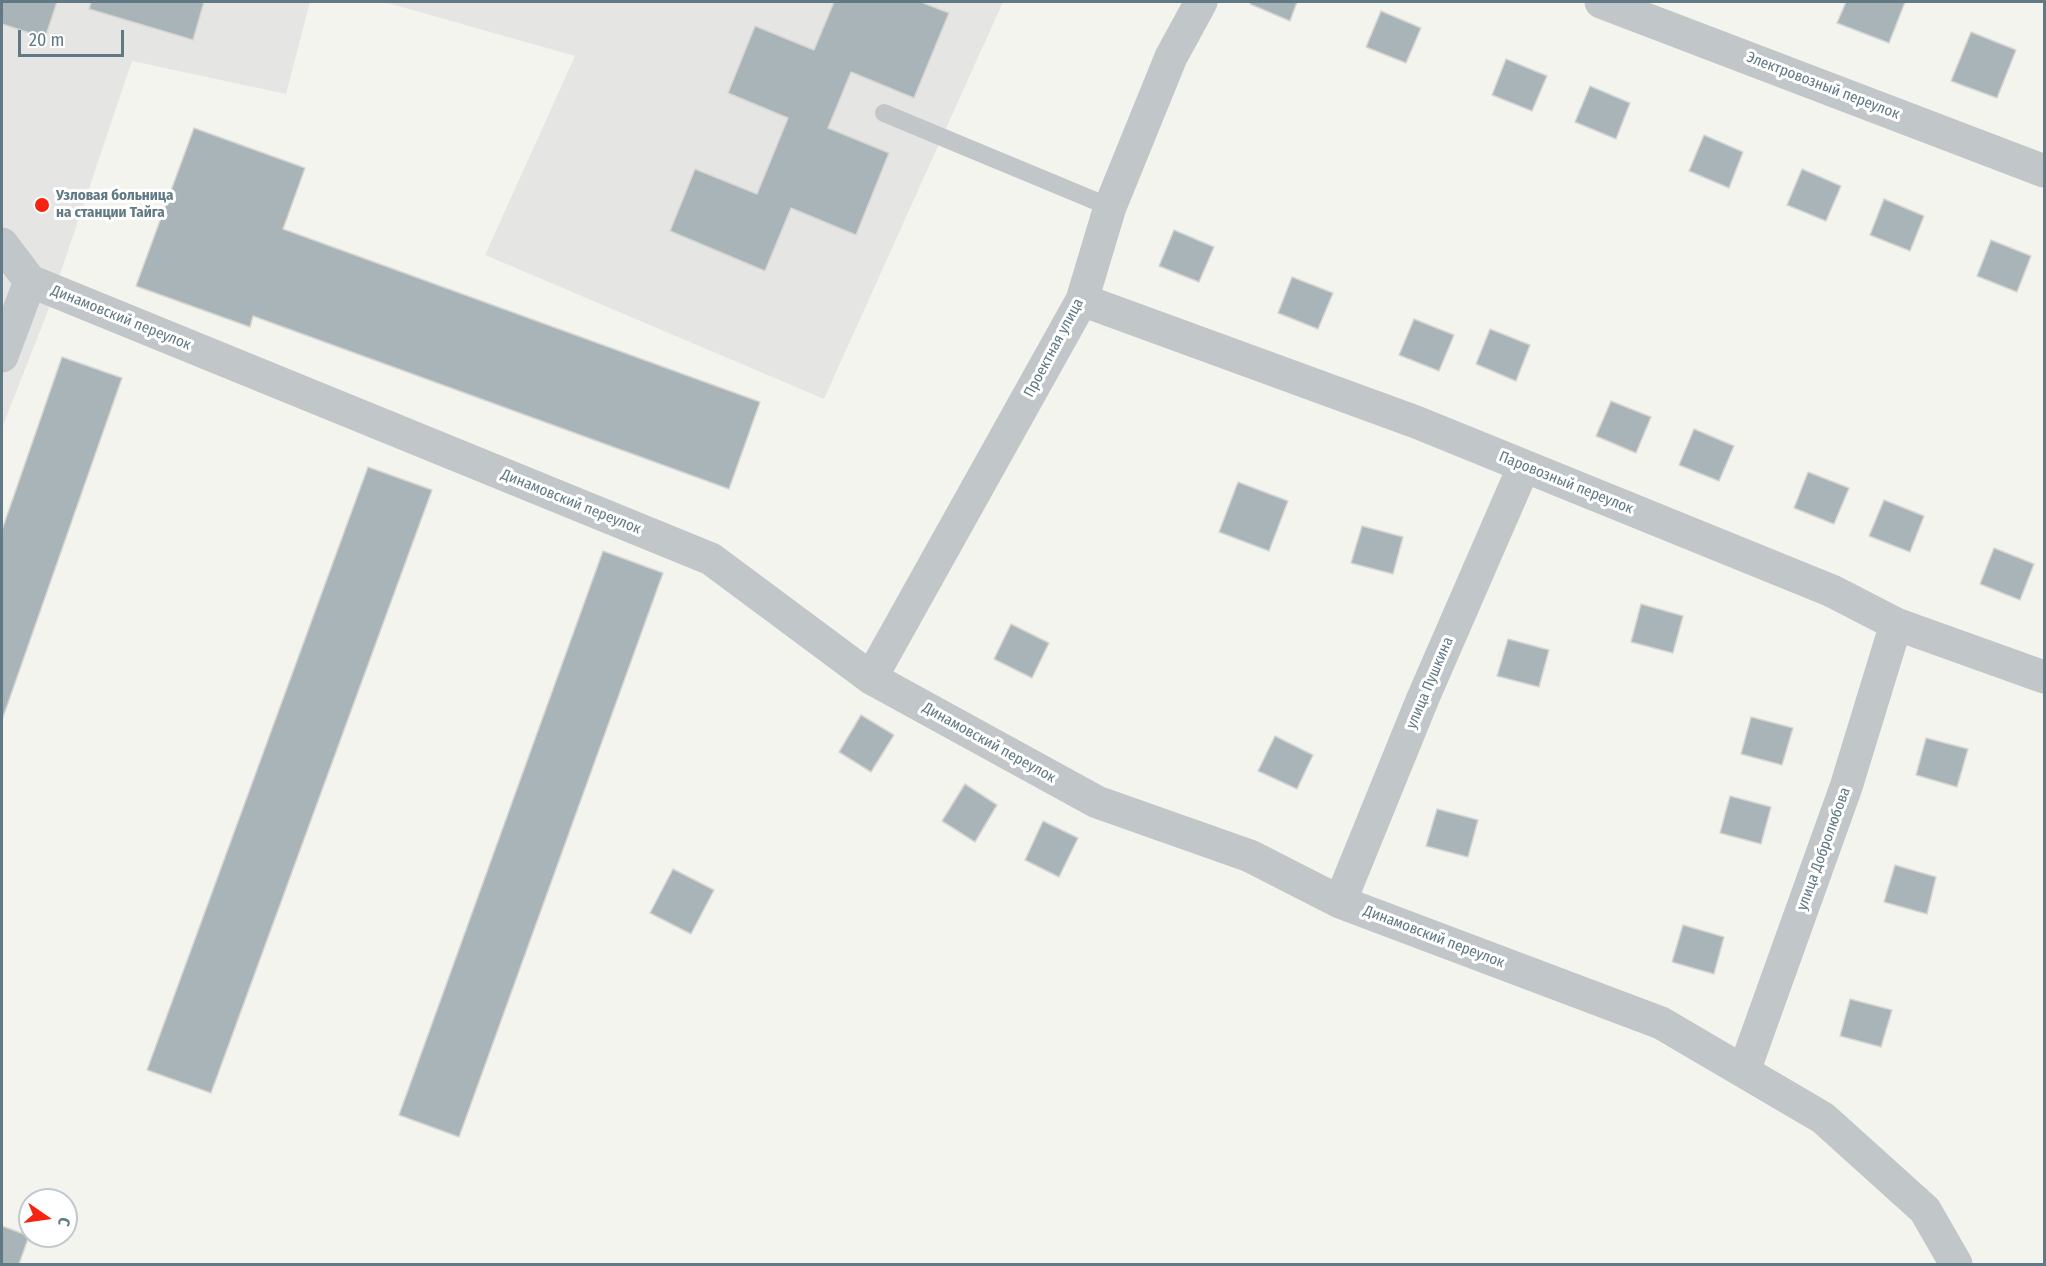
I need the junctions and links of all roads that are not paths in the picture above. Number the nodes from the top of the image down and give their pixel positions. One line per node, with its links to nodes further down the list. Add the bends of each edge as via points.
1 (1202, 2): 5 (street, Проектная улица, via 1171,57)
2 (1601, 2): 4 (street, Электровозный переулок)
3 (884, 113): 5 (lane)
4 (2044, 171)
5 (1110, 207): 8 (street, Проектная улица)
6 (2, 244): 7 (street)
7 (30, 281): 9 (street); 13 (street, Динамовский переулок, via 711,559)
8 (1082, 300): 10 (street, Паровозный переулок, via 1416,422); 13 (street, Проектная улица)
9 (2, 356)
10 (1524, 466): 11 (street, Паровозный переулок, via 1832,591); 14 (street, улица Пушкина)
11 (1896, 624): 12 (street, Паровозный переулок); 15 (street, улица Добролюбова, via 1846,787)
12 (2044, 677)
13 (871, 678): 14 (street, Динамовский переулок, via 1097,802 1250,856)
14 (1340, 902): 15 (street, Динамовский переулок, via 1661,1023)
15 (1744, 1071): 16 (street, Динамовский переулок, via 1823,1118 1925,1210)
16 (1956, 1264)

